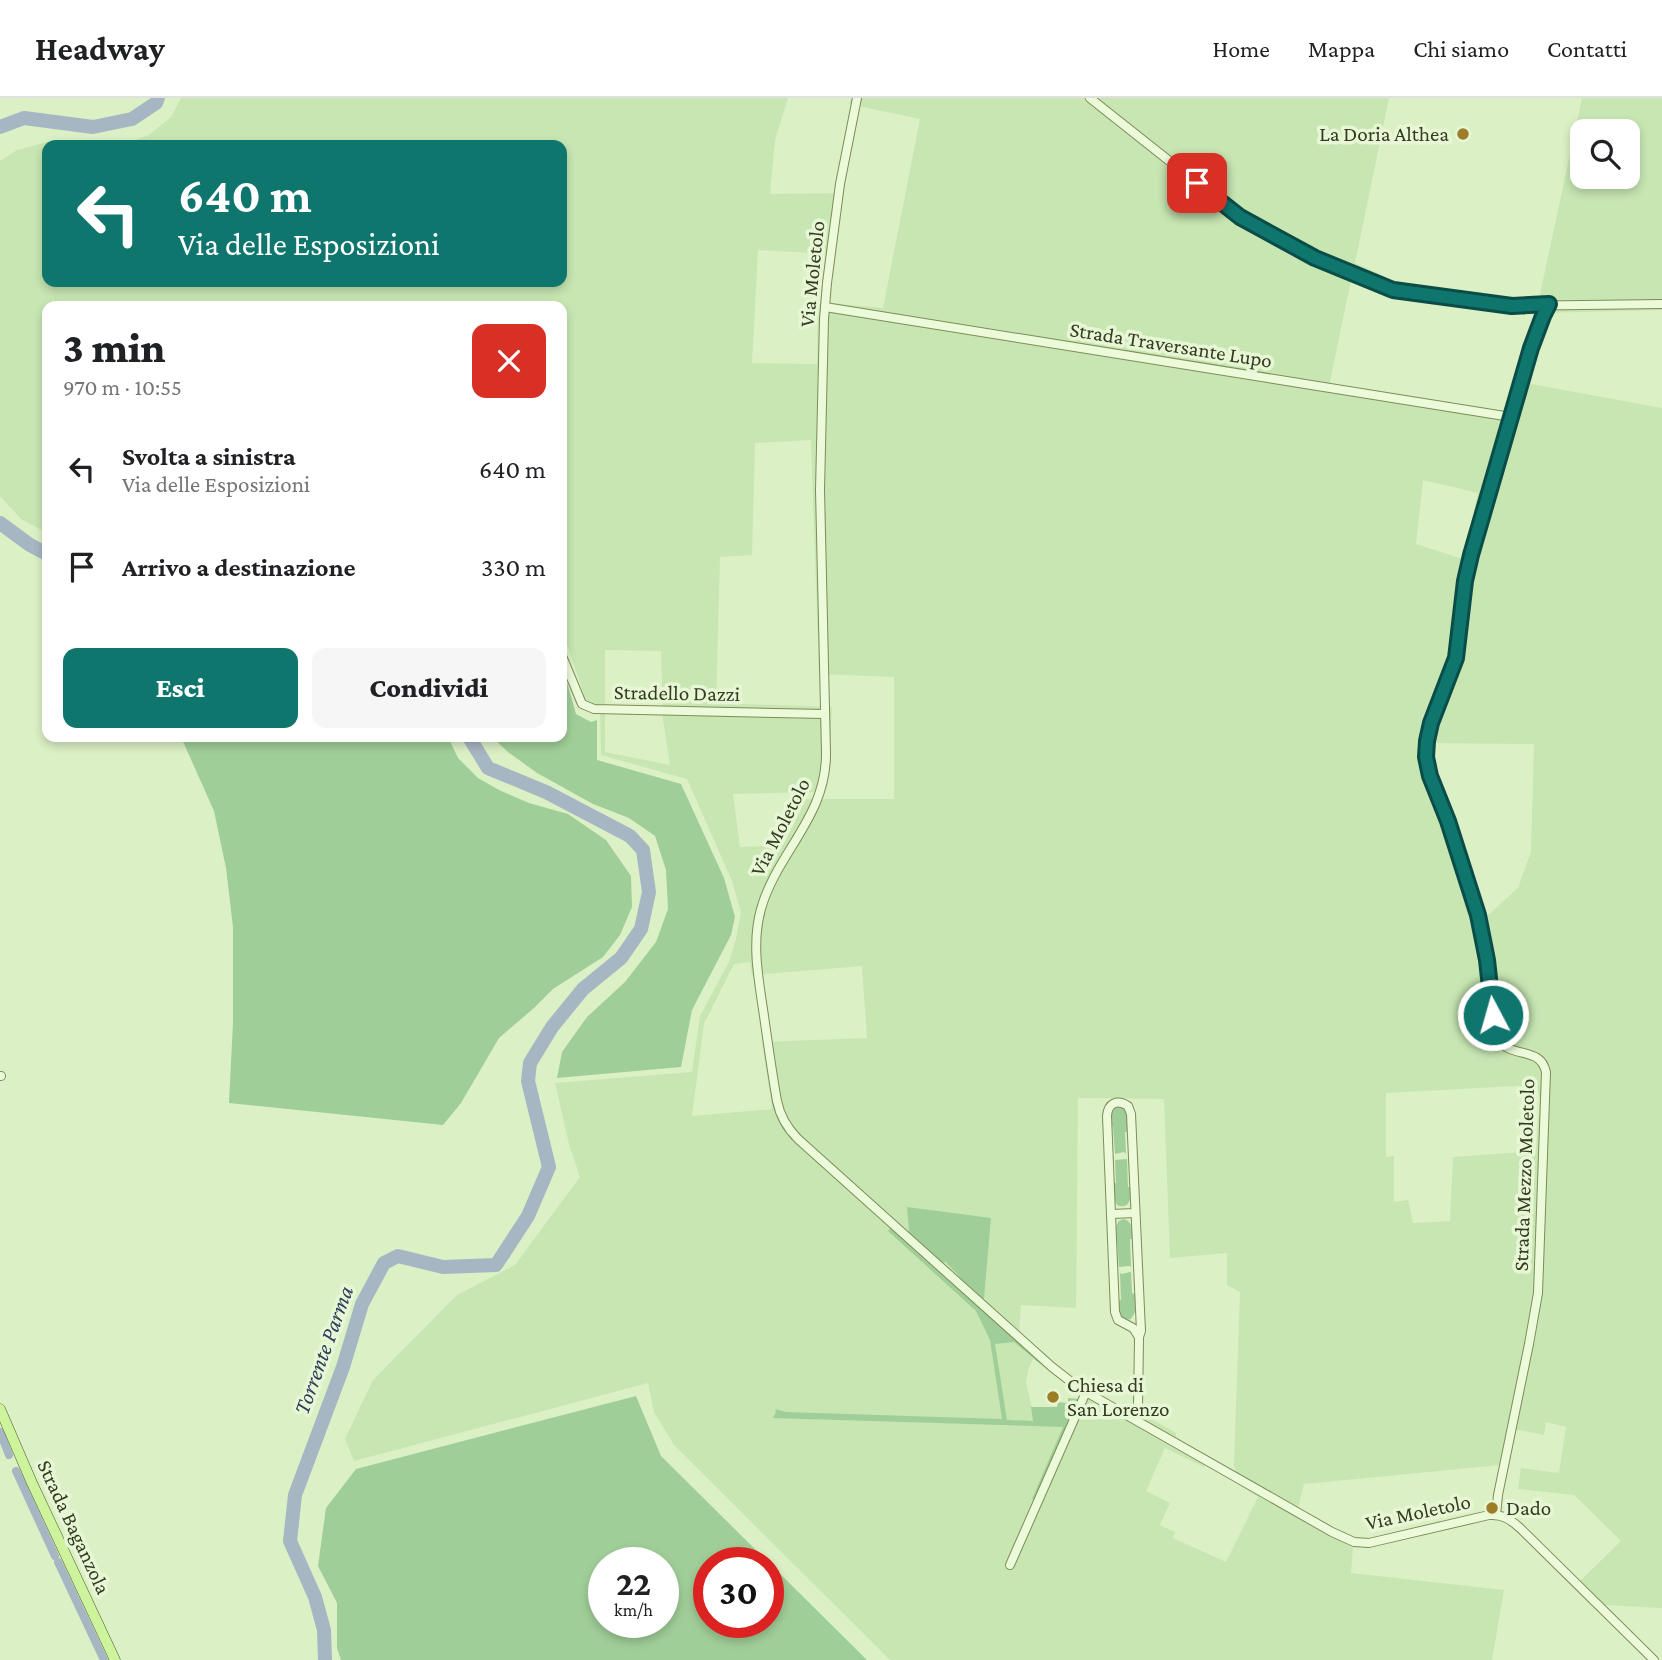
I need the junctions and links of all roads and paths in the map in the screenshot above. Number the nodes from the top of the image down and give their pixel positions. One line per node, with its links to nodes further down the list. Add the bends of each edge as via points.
1 (858, 98): 5 (street, Via Moletolo, via 840,184)
2 (1090, 98): 3 (street, via 1240,217 1315,258 1393,290 1512,306)
3 (1549, 304): 4 (street); 6 (street, Strada Mezzo Moletolo)
4 (1662, 304)
5 (825, 307): 6 (street, Strada Traversante Lupo); 8 (street, Via Moletolo, via 820,481)
6 (1511, 417): 17 (street, Strada Mezzo Moletolo, via 1467,569 1456,658 1431,723 1426,752 1478,915 1498,1038 1508,1049 1538,1058 1546,1072 1538,1293)
7 (567, 668): 8 (street, Stradello Dazzi, via 582,704 594,709)
8 (825, 714): 14 (street, Via Moletolo, via 826,764 821,792 767,892 757,925 758,972 781,1115 798,1139 1052,1367)
9 (1135, 1213): 10 (street); 10 (street, via 1131,1112 1118,1102 1110,1106 1107,1115); 11 (street)
10 (1111, 1214): 12 (street, via 1115,1314)
11 (1139, 1311): 12 (street, via 1136,1321); 13 (street)
12 (1126, 1324): 13 (street)
13 (1139, 1337): 16 (street)
14 (1086, 1392): 16 (street, Via Moletolo); 18 (street)
15 (0, 1409): 19 (main road, Strada Baganzola)
16 (1135, 1419): 17 (street, Via Moletolo, via 1354,1542 1373,1542)
17 (1496, 1514): 20 (street, Via Moletolo, via 1515,1524)
18 (1010, 1564)
19 (115, 1660)
20 (1654, 1660)

